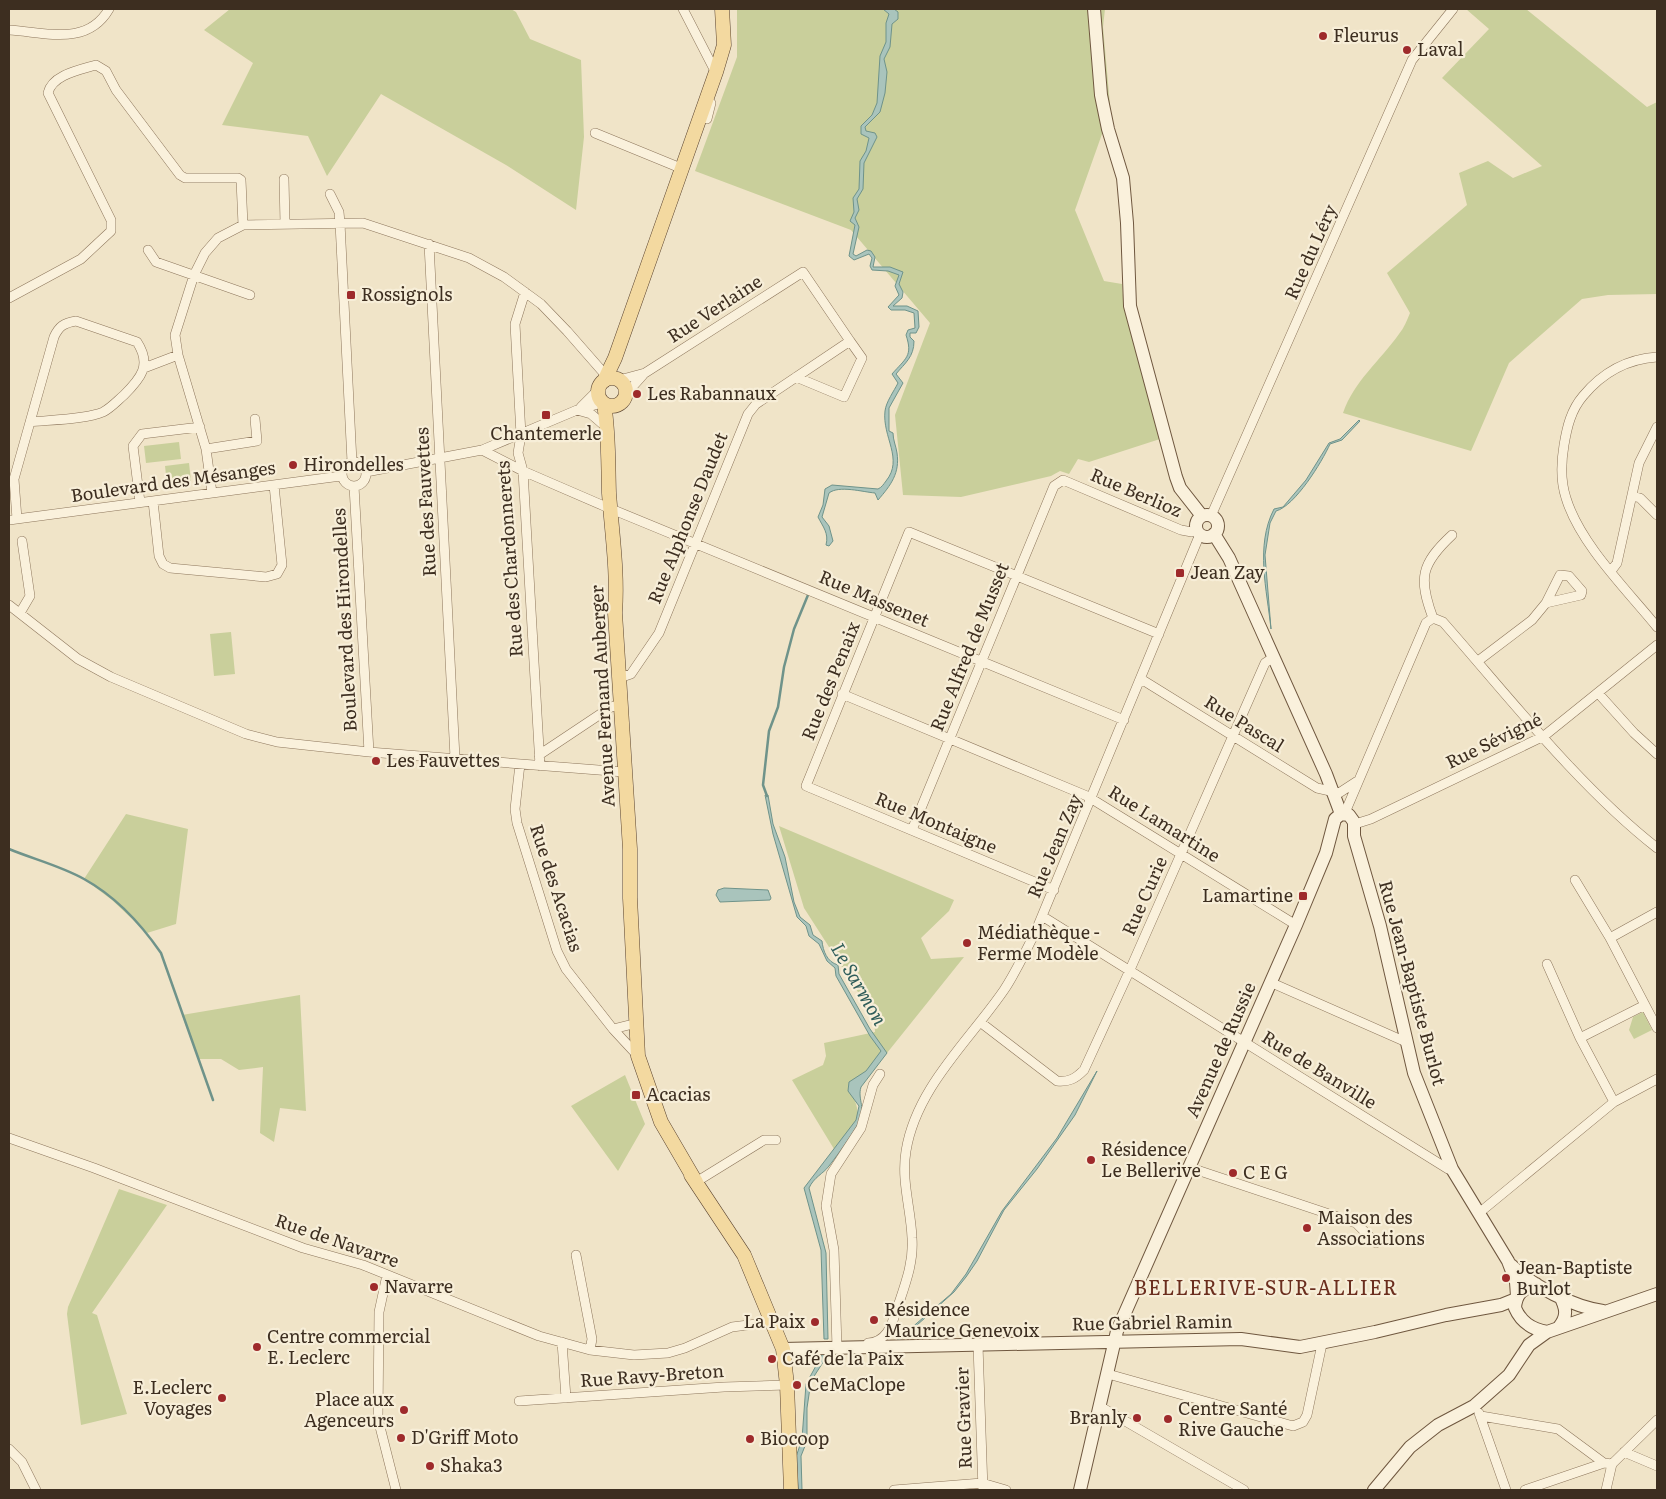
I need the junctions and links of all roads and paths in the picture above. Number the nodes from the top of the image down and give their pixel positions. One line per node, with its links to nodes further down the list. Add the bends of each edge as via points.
1 (109, 9): 7 (street, via 95,25 74,35)
2 (683, 9): 8 (street)
3 (722, 9): 8 (main road, via 724,45)
4 (727, 9): 9 (main road, via 730,49)
5 (1094, 9): 56 (street, via 1101,95 1123,178 1128,223 1130,306 1176,477 1180,488)
6 (1453, 9): 56 (street, Rue du Léry, via 1412,60)
7 (9, 30)
8 (716, 72): 9 (street); 11 (main road)
9 (707, 119): 11 (main road, via 698,146)
10 (595, 134): 11 (street)
11 (683, 169): 26 (main road)
12 (284, 179): 15 (street)
13 (330, 194): 14 (street, via 339,212)
14 (340, 223): 15 (street); 17 (street, via 362,223); 43 (street)
15 (285, 224): 16 (street)
16 (243, 225): 19 (street, via 218,238 204,253); 22 (street, via 241,180 180,176 116,90 106,71 96,65 86,68 58,78 48,93 111,220 111,231 81,259)
17 (429, 244): 20 (street, via 469,258); 42 (street, Rue des Fauvettes)
18 (148, 250): 19 (street, via 156,262)
19 (194, 275): 21 (street); 24 (street, via 175,336)
20 (525, 292): 27 (street, via 568,331); 39 (street, Rue des Chardonnerets, via 515,324)
21 (250, 294)
22 (9, 298)
23 (850, 341): 29 (street, Rue Verlaine, via 803,272); 30 (street, Rue Alphonse Daudet); 30 (street, via 862,358 844,397)
24 (178, 355): 28 (street); 36 (street)
25 (1657, 357): 63 (street, via 1622,364 1604,375 1576,405 1568,423 1562,459 1565,497 1584,536)
26 (615, 358): 27 (street); 31 (main road, Avenue Fernand Auberger)
27 (595, 363): 31 (street)
28 (144, 368): 35 (street, via 142,377 102,413); 35 (street, via 137,342 76,321 66,322 54,337)
29 (645, 373): 31 (street, Rue Verlaine); 32 (street, Rue Verlaine)
30 (796, 377): 62 (street, Rue Alphonse Daudet, via 756,404 748,414)
31 (607, 389): 32 (main road, via 624,399); 33 (street); 33 (street); 38 (main road, Avenue Fernand Auberger)
32 (626, 394)
33 (577, 410): 38 (street, via 591,414); 39 (street)
34 (255, 419): 40 (street, via 257,441)
35 (30, 422): 57 (street, via 14,479)
36 (200, 427): 40 (street); 53 (street, via 142,434 134,446)
37 (1657, 427): 51 (street, via 1639,463)
38 (608, 429): 54 (main road, Avenue Fernand Auberger)
39 (521, 435): 41 (street); 44 (street, Rue des Chardonnerets, via 518,453)
40 (206, 449): 50 (street)
41 (482, 450): 42 (street); 44 (street, Rue Massenet)
42 (440, 459): 45 (street); 88 (street, Rue des Fauvettes)
43 (352, 462): 45 (street, via 363,466); 46 (street, via 345,465)
44 (523, 471): 54 (street, Rue Massenet); 86 (street, Rue des Chardonnerets)
45 (366, 472): 49 (street, via 361,484)
46 (341, 476): 48 (street, Boulevard des Mésanges); 49 (street, via 344,482)
47 (1063, 480): 58 (street, Rue Berlioz, via 1181,530); 64 (street, Rue Alfred de Musset, via 1054,486)
48 (274, 485): 50 (street, Boulevard des Mésanges); 52 (street, via 282,565 277,574 266,577 170,568 163,564)
49 (354, 486): 85 (street, Boulevard des Hirondelles)
50 (212, 493): 52 (street, Boulevard des Mésanges)
51 (1632, 496): 55 (street, via 1640,498); 63 (street, via 1617,563)
52 (153, 501): 53 (street, Boulevard des Mésanges)
53 (140, 502): 57 (street, Boulevard des Mésanges)
54 (610, 508): 62 (street, Rue Massenet); 76 (main road, Avenue Fernand Auberger, via 617,589 615,613)
55 (1657, 515)
56 (1206, 516): 58 (street, via 1196,524); 59 (street, via 1218,525)
57 (13, 519)
58 (1198, 532): 59 (street, via 1205,537); 71 (street, Rue Jean Zay)
59 (1214, 534): 73 (street, Rue Jean-Baptiste Burlot, via 1229,558)
60 (1452, 536): 69 (street, via 1434,552 1426,566 1425,591)
61 (22, 541): 67 (street, via 30,596)
62 (696, 542): 68 (street, Rue Massenet); 76 (street, Rue Alphonse Daudet, via 659,633 631,674)
63 (1611, 571): 70 (street)
64 (1018, 575): 68 (street, Rue des Penaix, via 909,532); 71 (street); 74 (street, Rue Alfred de Musset)
65 (1546, 603): 75 (street, via 1532,620)
66 (9, 605): 67 (street)
67 (20, 613): 85 (street, via 78,659 111,677 246,734 277,742)
68 (874, 617): 74 (street, Rue Massenet); 79 (street, Rue des Penaix)
69 (1433, 618): 75 (street, via 1443,622); 92 (street, Avenue de Russie, via 1426,623)
70 (1657, 627)
71 (1159, 634): 77 (street, Rue Jean Zay)
72 (1657, 645): 78 (street, Rue Sévigné)
73 (1274, 657): 82 (street, Rue Curie, via 1265,663); 94 (street, Rue Jean-Baptiste Burlot)
74 (982, 661): 81 (street, Rue Massenet); 84 (street, Rue Alfred de Musset)
75 (1478, 661): 83 (street)
76 (619, 678): 80 (main road, Avenue Fernand Auberger)
77 (1141, 679): 81 (street, Rue Jean Zay); 82 (street, Rue Pascal)
78 (1598, 693): 83 (street, Rue Sévigné); 87 (street)
79 (842, 694): 84 (street, Rue Lamartine); 93 (street, Rue des Penaix)
80 (620, 705): 86 (street, via 611,707); 91 (main road, Avenue Fernand Auberger)
81 (1124, 720): 95 (street, Rue Jean Zay)
82 (1232, 736): 94 (street, Rue Pascal, via 1317,788); 99 (street, Rue Curie)
83 (1544, 736): 96 (street, Rue Sévigné, via 1371,819); 98 (street, via 1599,796)
84 (950, 740): 95 (street, Rue Lamartine); 97 (street, Rue Alfred de Musset)
85 (369, 752): 88 (street)
86 (539, 754): 90 (street, Rue des Chardonnerets)
87 (1657, 754)
88 (455, 758): 89 (street)
89 (520, 764): 90 (street); 114 (street, Rue des Acacias, via 515,808 517,823 558,951 574,981)
90 (540, 766): 91 (street)
91 (624, 772): 106 (main road, Avenue Fernand Auberger)
92 (1359, 780): 94 (street, via 1346,791); 96 (street, Avenue de Russie, via 1347,808)
93 (806, 786): 97 (street, Rue Montaigne)
94 (1333, 791): 96 (street, Rue Jean-Baptiste Burlot)
95 (1092, 799): 99 (street, Rue Lamartine); 101 (street, Rue Jean Zay)
96 (1345, 826): 104 (street, Avenue de Russie, via 1326,853); 117 (street, Rue Jean-Baptiste Burlot, via 1356,846 1380,926)
97 (912, 830): 101 (street, Rue Montaigne)
98 (1657, 848)
99 (1181, 854): 104 (street, Rue Lamartine); 108 (street, Rue Curie)
100 (1576, 880): 105 (street)
101 (1054, 890): 103 (street, Rue Jean Zay)
102 (1657, 912): 105 (street)
103 (1042, 916): 108 (street, Rue de Banville); 111 (street, Rue Jean Zay, via 1004,990)
104 (1296, 925): 109 (street, Avenue de Russie)
105 (1610, 938): 110 (street)
106 (633, 962): 112 (main road, Avenue Fernand Auberger); 118 (main road, Avenue Fernand Auberger)
107 (1547, 964): 115 (street)
108 (1129, 972): 111 (street, Rue Curie, via 1084,1070 1066,1082 1038,1067); 116 (street, Rue de Banville)
109 (1270, 982): 116 (street, Avenue de Russie); 117 (street)
110 (1645, 1004): 113 (street); 115 (street)
111 (980, 1022): 138 (street, Rue Jean Zay, via 930,1089 912,1125 904,1173 912,1253 910,1272)
112 (629, 1025): 114 (street); 118 (main road, Avenue Fernand Auberger)
113 (1657, 1028)
114 (613, 1029): 118 (street, Rue des Acacias)
115 (1580, 1038): 121 (street)
116 (1244, 1042): 124 (street, Rue de Banville); 125 (street, Avenue de Russie)
117 (1406, 1042): 124 (street, Rue Jean-Baptiste Burlot, via 1414,1073)
118 (634, 1051): 126 (main road, Avenue Fernand Auberger, via 661,1122)
119 (880, 1074): 146 (street, via 868,1096 861,1128 831,1174 828,1190 826,1206 834,1250)
120 (1657, 1079): 121 (street)
121 (1614, 1102): 127 (street)
122 (9, 1138): 131 (street, Rue de Navarre, via 304,1248 349,1260)
123 (776, 1140): 126 (street, via 764,1140)
124 (1452, 1169): 127 (street, Rue Jean-Baptiste Burlot)
125 (1188, 1170): 128 (street, via 1194,1169 1356,1223); 142 (street, Avenue de Russie)
126 (696, 1182): 137 (main road, Avenue Fernand Auberger, via 744,1255)
127 (1479, 1213): 130 (street, Rue Jean-Baptiste Burlot)
128 (1376, 1243)
129 (576, 1255): 148 (street, via 592,1339)
130 (1508, 1261): 132 (street, Rue Jean-Baptiste Burlot, via 1522,1276); 135 (street, Rue Jean-Baptiste Burlot, via 1516,1282)
131 (387, 1275): 141 (street, Rue de Navarre, via 539,1336); 162 (street, via 379,1312 378,1419)
132 (1536, 1284): 134 (street); 135 (street, via 1524,1288)
133 (1657, 1294): 136 (street)
134 (1560, 1296): 136 (street, via 1581,1307); 139 (street, via 1566,1315)
135 (1516, 1297): 140 (street, via 1515,1308 1519,1318); 143 (street, Rue Gabriel Ramin, via 1501,1306 1446,1315)
136 (1605, 1311): 139 (street)
137 (772, 1322): 147 (main road, Avenue Fernand Auberger); 148 (street, Rue de Navarre, via 732,1327 668,1353 621,1354)
138 (891, 1327): 145 (street, Rue Jean Zay); 146 (street, via 877,1342)
139 (1559, 1327): 140 (street)
140 (1547, 1332): 154 (street, via 1529,1345)
141 (562, 1342): 148 (street, Rue de Navarre); 151 (street)
142 (1115, 1342): 143 (street, Rue Gabriel Ramin, via 1241,1339 1300,1347); 144 (street, Rue Gabriel Ramin); 149 (street, Avenue de Russie)
143 (1322, 1344): 149 (street, via 1307,1415 1293,1426)
144 (978, 1345): 145 (street, Rue Gabriel Ramin); 160 (street, Rue Gravier)
145 (892, 1346): 146 (street, Rue Gabriel Ramin)
146 (843, 1347): 147 (street, Rue Gabriel Ramin)
147 (783, 1349): 150 (main road, Avenue Fernand Auberger)
148 (590, 1350)
149 (1108, 1374): 153 (street, Avenue de Russie)
150 (787, 1385): 151 (street, Rue Ravy-Breton); 163 (main road)
151 (566, 1398): 152 (street, Rue Ravy-Breton)
152 (519, 1401)
153 (1101, 1407): 166 (street, Avenue de Russie); 167 (street)
154 (1478, 1411): 158 (street, via 1558,1428); 168 (street, via 1424,1435); 169 (street)
155 (1657, 1420): 157 (street)
156 (9, 1449): 161 (street, via 22,1462)
157 (1624, 1452): 158 (street); 159 (street)
158 (1608, 1464): 170 (street); 171 (street)
159 (1657, 1466)
160 (983, 1487): 164 (street); 165 (street)
161 (36, 1490)
162 (396, 1490)
163 (791, 1490)
164 (894, 1490)
165 (1006, 1490)
166 (1080, 1490)
167 (1244, 1490)
168 (1374, 1490)
169 (1506, 1490)
170 (1525, 1490)
171 (1606, 1490)

